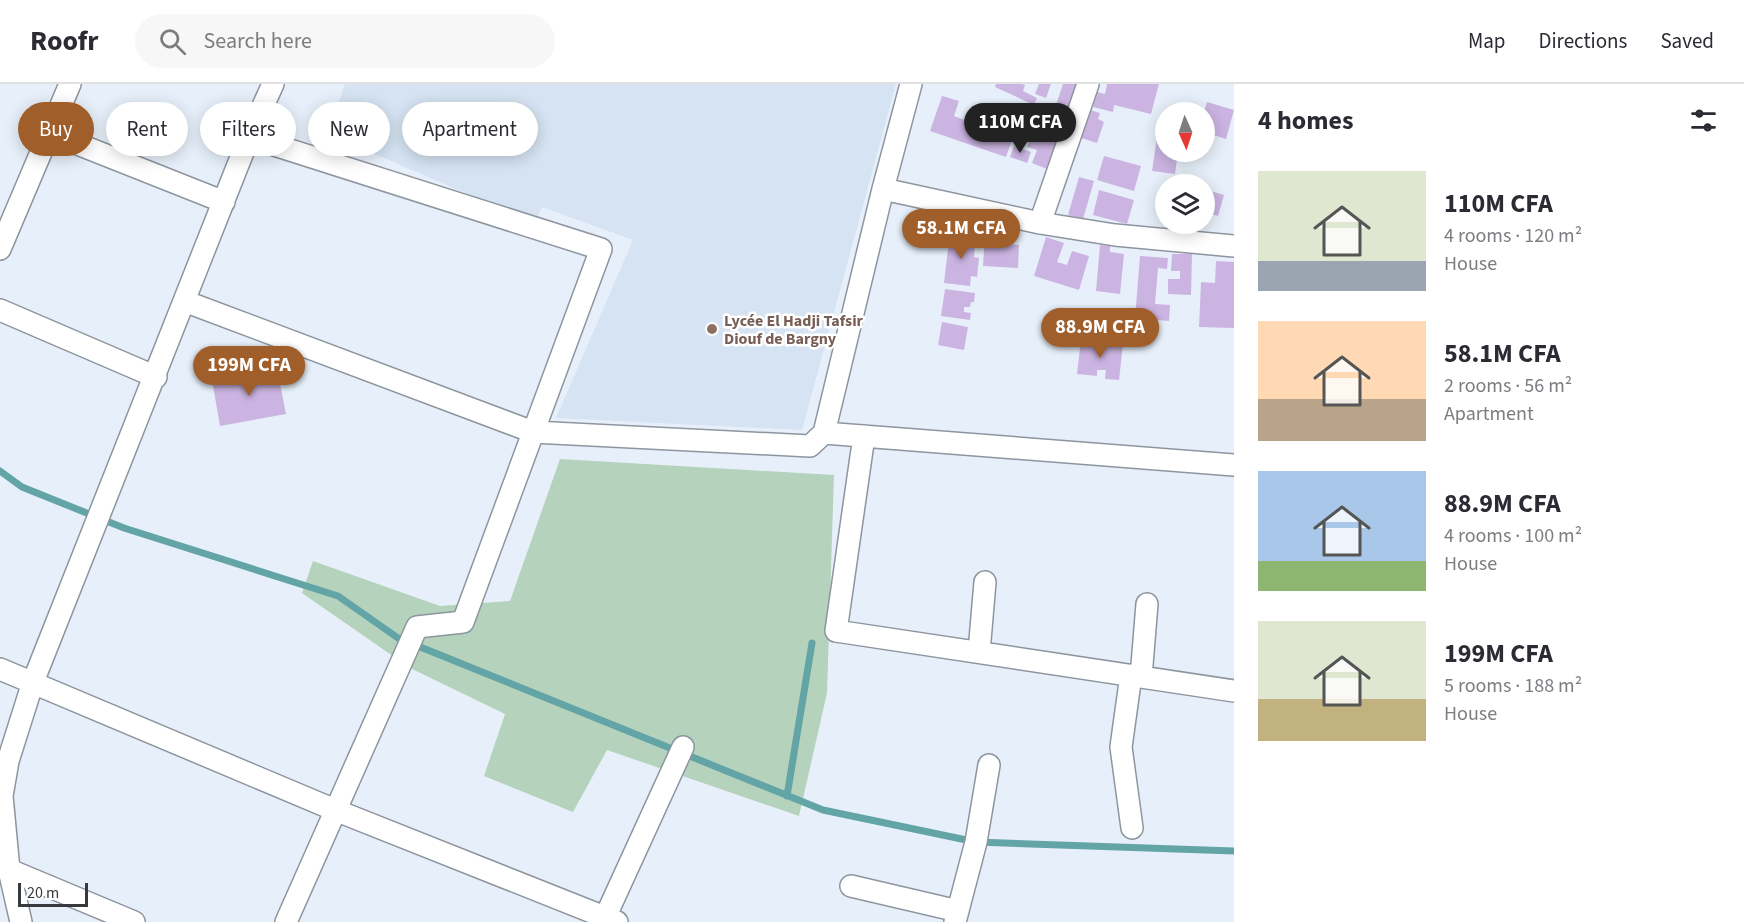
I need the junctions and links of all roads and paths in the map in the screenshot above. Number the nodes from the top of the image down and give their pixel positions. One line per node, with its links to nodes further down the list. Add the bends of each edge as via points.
1 (70, 84): 5 (street)
2 (273, 84): 6 (street)
3 (911, 84): 11 (street)
4 (1088, 84): 13 (street)
5 (63, 102)
6 (265, 102)
7 (94, 150): 12 (street)
8 (296, 152): 19 (street, via 601,249)
9 (40, 156): 15 (street)
10 (242, 156): 12 (street)
11 (883, 189): 13 (street); 20 (street)
12 (224, 202): 16 (street)
13 (1040, 223): 14 (street, via 1115,235)
14 (1234, 246)
15 (0, 249)
16 (184, 301): 18 (street); 19 (street)
17 (0, 310): 18 (street)
18 (156, 377): 28 (street)
19 (533, 432): 20 (street, via 808,447); 32 (street, via 463,622 417,627)
20 (824, 433): 21 (street)
21 (864, 436): 22 (street); 25 (street, via 836,631)
22 (1234, 465)
23 (985, 582): 25 (street)
24 (1147, 604): 27 (street)
25 (979, 652): 27 (street)
26 (0, 669): 28 (street)
27 (1136, 676): 29 (street); 33 (street, via 1121,747)
28 (33, 682): 32 (street); 34 (street, via 8,761 2,796)
29 (1234, 691)
30 (683, 747): 37 (street)
31 (989, 765): 36 (street, via 976,842)
32 (335, 810): 37 (street); 40 (street)
33 (1132, 828)
34 (4, 868): 38 (street); 39 (street)
35 (851, 886): 36 (street)
36 (957, 916)
37 (608, 920)
38 (21, 922)
39 (134, 922)
40 (286, 922)

